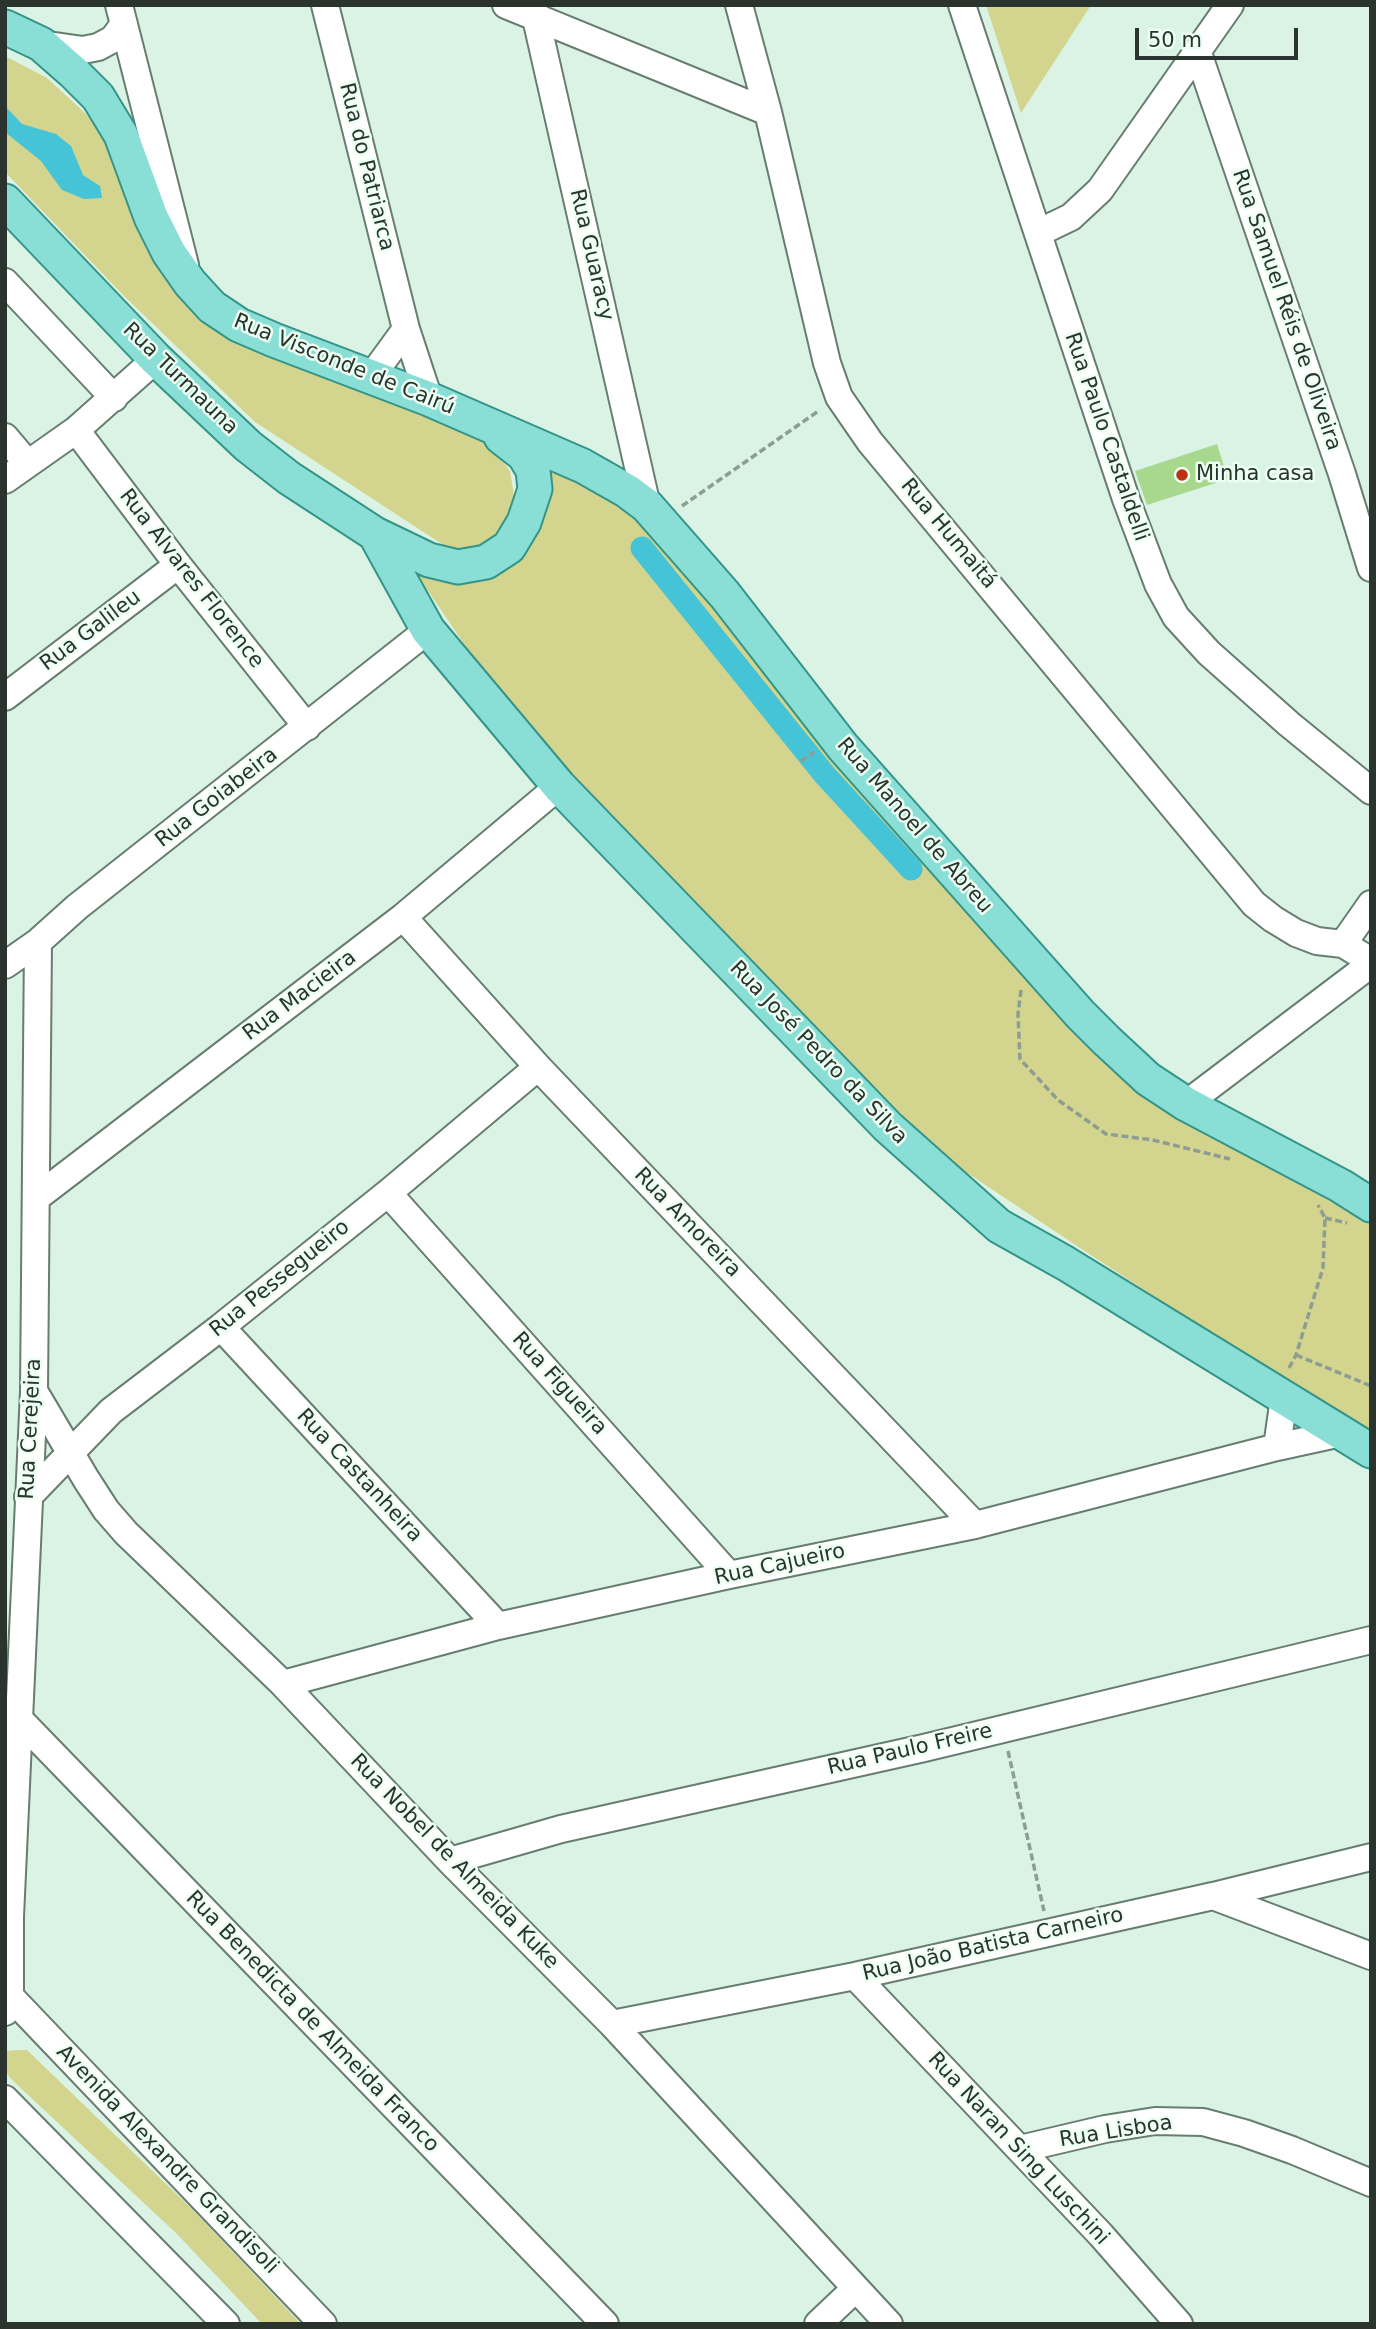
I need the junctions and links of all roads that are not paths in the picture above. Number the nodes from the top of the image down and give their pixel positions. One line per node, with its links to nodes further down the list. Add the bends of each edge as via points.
1 (325, 5): 15 (street, Rua do Patriarca)
2 (506, 5): 6 (street)
3 (739, 5): 10 (street, Rua Humaitá)
4 (962, 5): 12 (street, Rua Paulo Castaldelli)
5 (1230, 5): 9 (street)
6 (534, 11): 10 (street); 25 (street, Rua Guaracy)
7 (122, 14): 8 (street, Rua Visconde de Cairú, via 113,39 98,47 83,50); 14 (street, Rua Visconde de Cairú)
8 (18, 35): 14 (main road, via 73,72 98,97 121,135 151,217)
9 (1198, 53): 12 (street, via 1100,190 1071,217); 28 (street, Rua Samuel Réis de Oliveira)
10 (768, 113): 37 (street, Rua Humaitá, via 838,397 870,442 1254,904 1296,933)
11 (5, 201): 16 (main road, Rua Turmauna)
12 (1038, 233): 33 (street, Rua Paulo Castaldelli, via 1126,499 1158,584 1177,617 1209,653)
13 (5, 282): 18 (street)
14 (190, 283): 17 (main road, Rua Visconde de Cairú, via 212,307 239,325)
15 (406, 329): 17 (street); 19 (street, Rua do Patriarca)
16 (156, 359): 18 (street); 26 (main road, Rua Turmauna, via 248,446)
17 (371, 377): 19 (main road, Rua Visconde de Cairú)
18 (114, 398): 21 (street)
19 (429, 399): 20 (main road, Rua Visconde de Cairú)
20 (483, 423): 25 (main road, Rua Manoel de Abreu, via 583,466); 26 (main road, Rua Turmauna, via 524,454 533,470 535,489 509,547 486,562 458,567 429,560)
21 (76, 430): 23 (street); 27 (street, Rua Alvares Florence)
22 (5, 436): 23 (street)
23 (27, 463): 24 (street)
24 (5, 480)
25 (654, 513): 41 (main road, Rua Manoel de Abreu, via 844,747 1080,1014 1148,1079)
26 (375, 534): 29 (main road, Rua José Pedro da Silva)
27 (178, 565): 30 (street, Rua Galileu); 31 (street, Rua Alvares Florence)
28 (1371, 569)
29 (428, 630): 31 (street, Rua Goiabeira); 32 (main road, Rua José Pedro da Silva)
30 (5, 696)
31 (307, 727): 36 (street, Rua Goiabeira)
32 (559, 786): 35 (street, Rua Macieira); 47 (main road, Rua José Pedro da Silva, via 888,1127 999,1226)
33 (1371, 791)
34 (1371, 904): 37 (street)
35 (403, 917): 40 (street, Rua Amoreira); 43 (street, Rua Macieira)
36 (38, 942): 39 (street, Rua Goiabeira); 43 (street, Rua Cerejeira)
37 (1343, 944): 38 (street)
38 (1371, 962): 41 (street)
39 (5, 965)
40 (538, 1067): 42 (street, Rua Pessegueiro); 53 (street, Rua Amoreira)
41 (1185, 1104): 44 (main road, Rua Manoel de Abreu)
42 (388, 1193): 45 (street, Rua Pessegueiro); 54 (street, Rua Figueira)
43 (36, 1198): 46 (street, Rua Cerejeira)
44 (1371, 1205)
45 (221, 1327): 51 (street, Rua Pessegueiro, via 111,1411); 55 (street, Rua Castanheira)
46 (34, 1391): 51 (street, Rua Nobel de Almeida Kuke); 52 (street, Rua Cerejeira)
47 (1280, 1395): 48 (main road, Rua José Pedro da Silva); 49 (street)
48 (1341, 1433): 49 (street, Rua Cajueiro); 50 (main road, Rua José Pedro da Silva)
49 (1277, 1447): 53 (street, Rua Cajueiro)
50 (1371, 1451)
51 (72, 1452): 52 (street, Rua Pessegueiro); 57 (street, Rua Nobel de Almeida Kuke, via 106,1510 126,1533)
52 (27, 1497): 58 (street, Rua Cerejeira)
53 (975, 1525): 54 (street, Rua Cajueiro)
54 (729, 1575): 55 (street, Rua Cajueiro)
55 (498, 1626): 57 (street, Rua Cajueiro)
56 (1371, 1640): 60 (street, Rua Paulo Freire, via 561,1829)
57 (283, 1684): 60 (street, Rua Nobel de Almeida Kuke)
58 (20, 1720): 62 (street, Rua Cerejeira); 73 (street, Rua Benedicta de Almeida Franco)
59 (1371, 1857): 61 (street, Rua João Batista Carneiro)
60 (450, 1861): 66 (street, Rua Nobel de Almeida Kuke)
61 (1213, 1896): 63 (street); 64 (street, Rua João Batista Carneiro)
62 (8, 1920): 65 (street, Rua Cerejeira)
63 (1371, 1956)
64 (855, 1976): 66 (street, Rua João Batista Carneiro); 68 (street, Rua Naran Sing Luschini)
65 (7, 1999): 72 (street, Avenida Alexandre Grandisoli)
66 (612, 2024): 70 (street, Rua Nobel de Almeida Kuke)
67 (5, 2099): 71 (street)
68 (1020, 2149): 69 (street, Rua Lisboa, via 1155,2121 1203,2122 1292,2150); 76 (street, Rua Naran Sing Luschini)
69 (1370, 2188)
70 (855, 2289): 74 (street); 75 (street, Rua Nobel de Almeida Kuke)
71 (226, 2324)
72 (323, 2324)
73 (604, 2324)
74 (818, 2324)
75 (889, 2324)
76 (1179, 2324)

